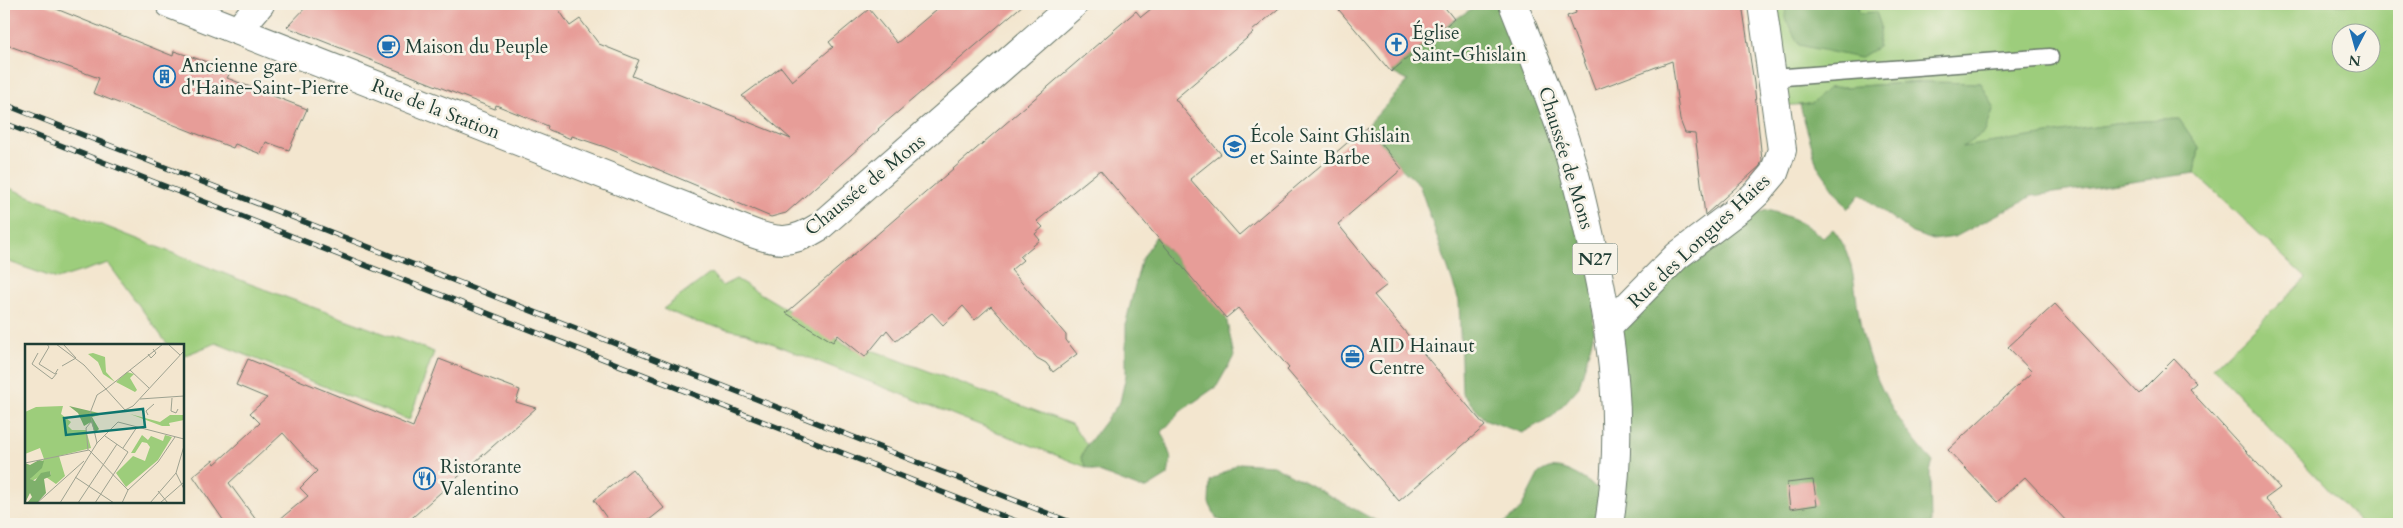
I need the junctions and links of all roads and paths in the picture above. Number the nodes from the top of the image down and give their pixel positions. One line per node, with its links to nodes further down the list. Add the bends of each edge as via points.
1 (170, 4): 6 (street, Rue de la Station)
2 (260, 4): 6 (street)
3 (1074, 4): 9 (street, Chaussée de Mons, via 819,227 804,236 787,241 764,238)
4 (1513, 4): 10 (street, Chaussée de Mons / N27, via 1563,135)
5 (1762, 4): 8 (street, Rue des Longues Haies)
6 (238, 30): 9 (street, Rue de la Station)
7 (2050, 57): 8 (lane)
8 (1772, 78): 10 (street, Rue des Longues Haies, via 1782,150 1774,173 1743,206 1677,256)
9 (618, 181)
10 (1609, 325): 11 (street, Chaussée de Mons / N27, via 1617,411 1615,475)
11 (1609, 524)

